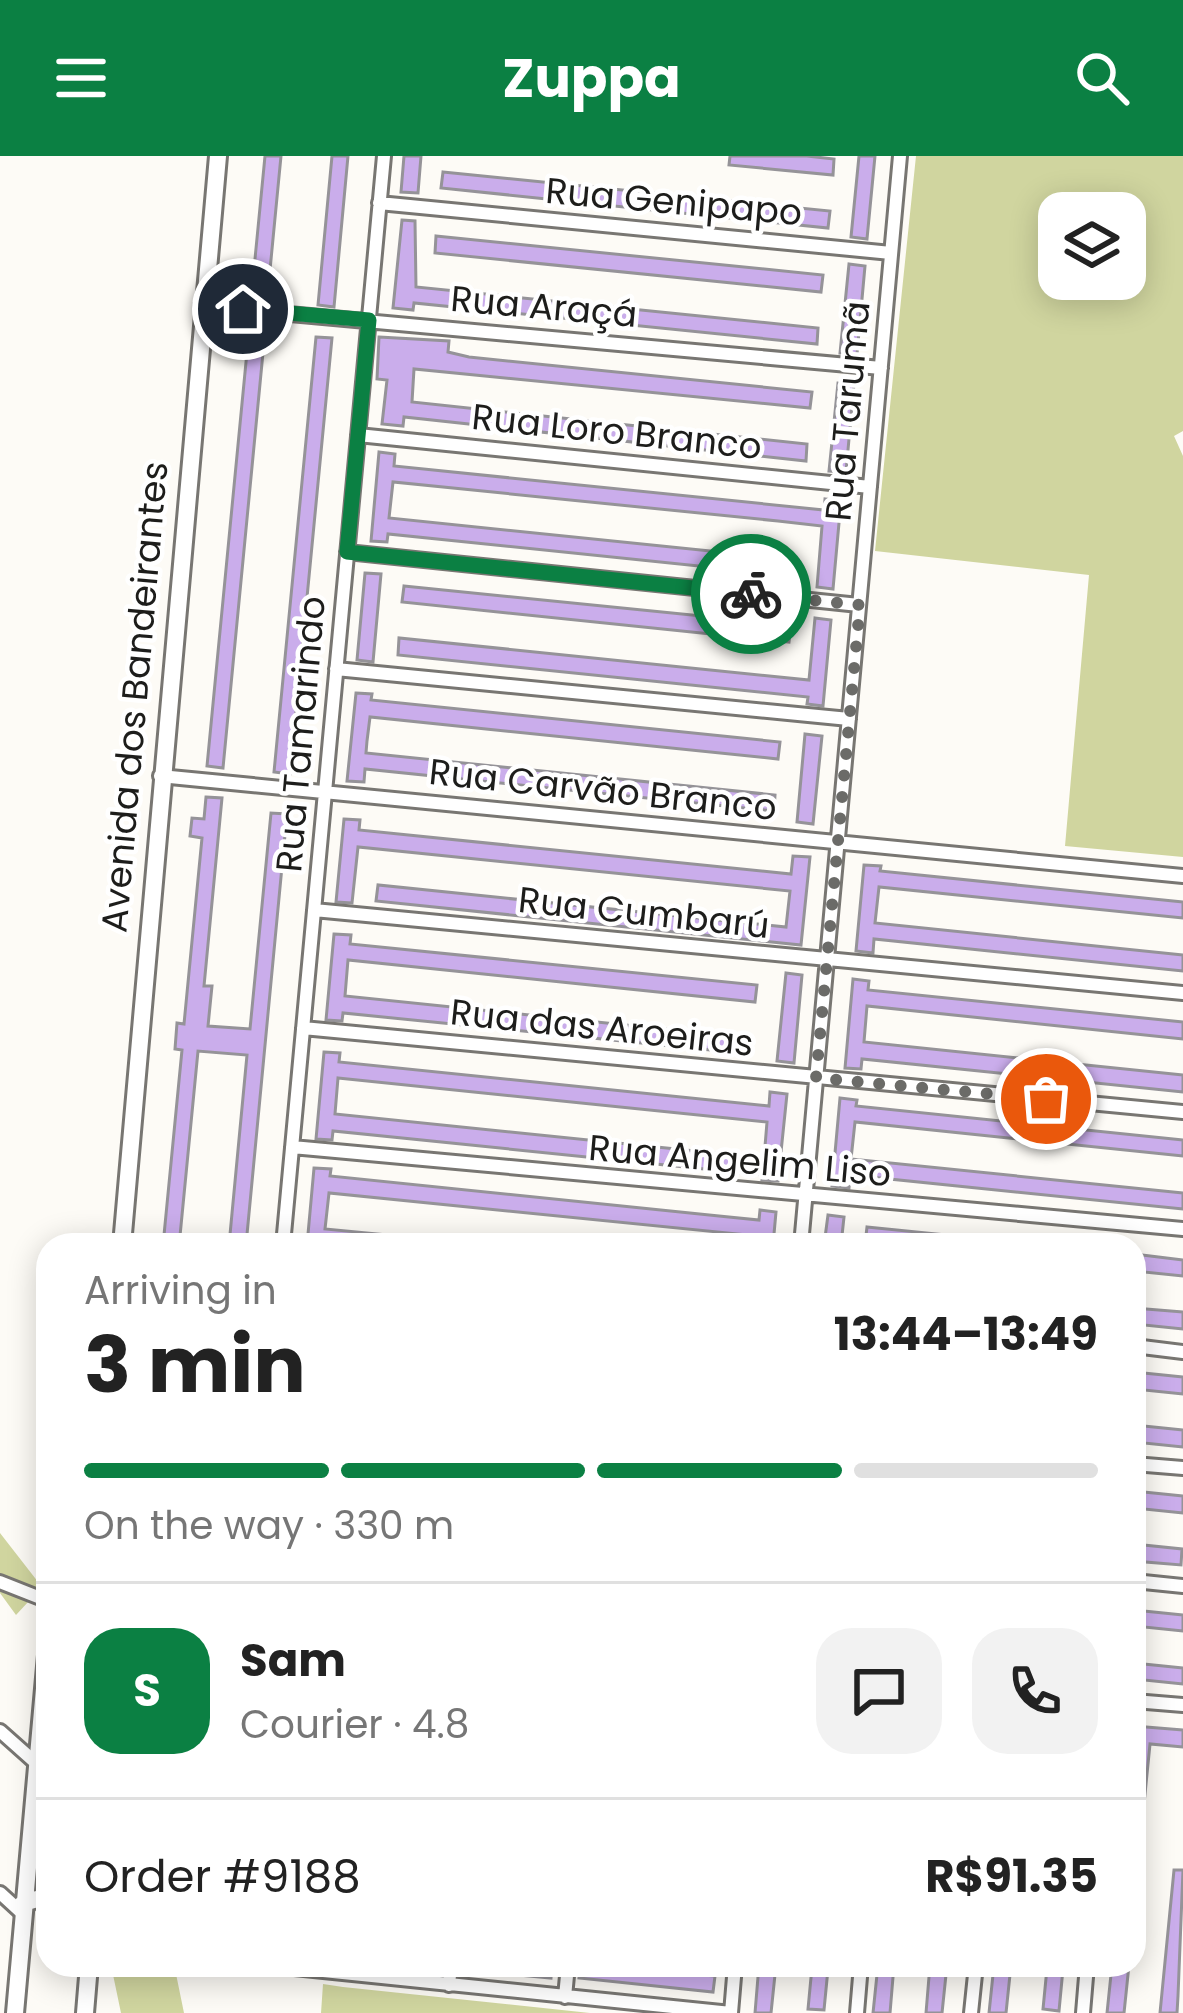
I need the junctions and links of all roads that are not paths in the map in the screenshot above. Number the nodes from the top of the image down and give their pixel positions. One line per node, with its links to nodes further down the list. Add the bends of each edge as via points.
1 (218, 156): 6 (street, Avenida dos Bandeirantes)
2 (384, 156): 4 (street, Rua Tamarindo)
3 (900, 156): 5 (street, Rua Tarumã)
4 (380, 203): 5 (street, Rua Genipapo); 7 (street, Rua Tamarindo)
5 (892, 253): 8 (street, Rua Tarumã)
6 (201, 306): 7 (street, Rua Araçá); 15 (street, Avenida dos Bandeirantes)
7 (369, 320): 8 (street, Rua Araçá); 9 (street, Rua Tamarindo)
8 (881, 368): 10 (street, Rua Tarumã)
9 (358, 434): 10 (street, Rua Loro Branco); 11 (street, Rua Tamarindo)
10 (870, 487): 12 (street, Rua Tarumã)
11 (347, 552): 12 (street); 13 (street, Rua Tamarindo)
12 (860, 605): 14 (street, Rua Tarumã)
13 (336, 669): 14 (street); 16 (street, Rua Tamarindo)
14 (849, 719): 17 (street, Rua Tarumã)
15 (160, 776): 16 (street, Rua Carvão Branco); 28 (street, Avenida dos Bandeirantes)
16 (325, 791): 17 (street, Rua Carvão Branco); 19 (street, Rua Tamarindo)
17 (838, 843): 18 (street, Rua Carvão Branco); 20 (street, Rua Tarumã)
18 (1183, 876)
19 (314, 910): 20 (street, Rua Cumbarú); 22 (street, Rua Tamarindo)
20 (827, 961): 21 (street, Rua Cumbarú); 23 (street, Rua Tarumã)
21 (1183, 992)
22 (303, 1028): 23 (street, Rua das Aroeiras); 25 (street, Rua Tamarindo)
23 (816, 1078): 24 (street, Rua das Aroeiras); 26 (street, Rua Tarumã)
24 (1183, 1112)
25 (292, 1147): 26 (street, Rua Angelim Liso); 29 (street, Rua Tamarindo)
26 (805, 1197): 27 (street, Rua Angelim Liso); 30 (street, Rua Tarumã)
27 (1183, 1229)
28 (123, 1233)
29 (284, 1233)
30 (802, 1233)
31 (1146, 1347): 32 (street)
32 (1183, 1352)
33 (1146, 1465): 34 (street)
34 (1183, 1468)
35 (0, 1582): 38 (street)
36 (1146, 1582): 37 (street)
37 (1183, 1586)
38 (36, 1596)
39 (1146, 1702): 40 (street)
40 (1183, 1705)
41 (0, 1732): 42 (street)
42 (36, 1763): 45 (street)
43 (0, 1893): 45 (street)
44 (36, 1902): 45 (street)
45 (23, 1908): 56 (street)
46 (88, 1977): 57 (street)
47 (395, 1977): 54 (street)
48 (450, 1977): 54 (street)
49 (567, 1977): 55 (street)
50 (734, 1977): 58 (street)
51 (860, 1977): 59 (street)
52 (975, 1977): 60 (street)
53 (1086, 1977): 61 (street)
54 (449, 1985): 55 (street)
55 (565, 1997): 58 (street)
56 (15, 2013)
57 (85, 2013)
58 (731, 2013)
59 (857, 2013)
60 (971, 2013)
61 (1083, 2013)

